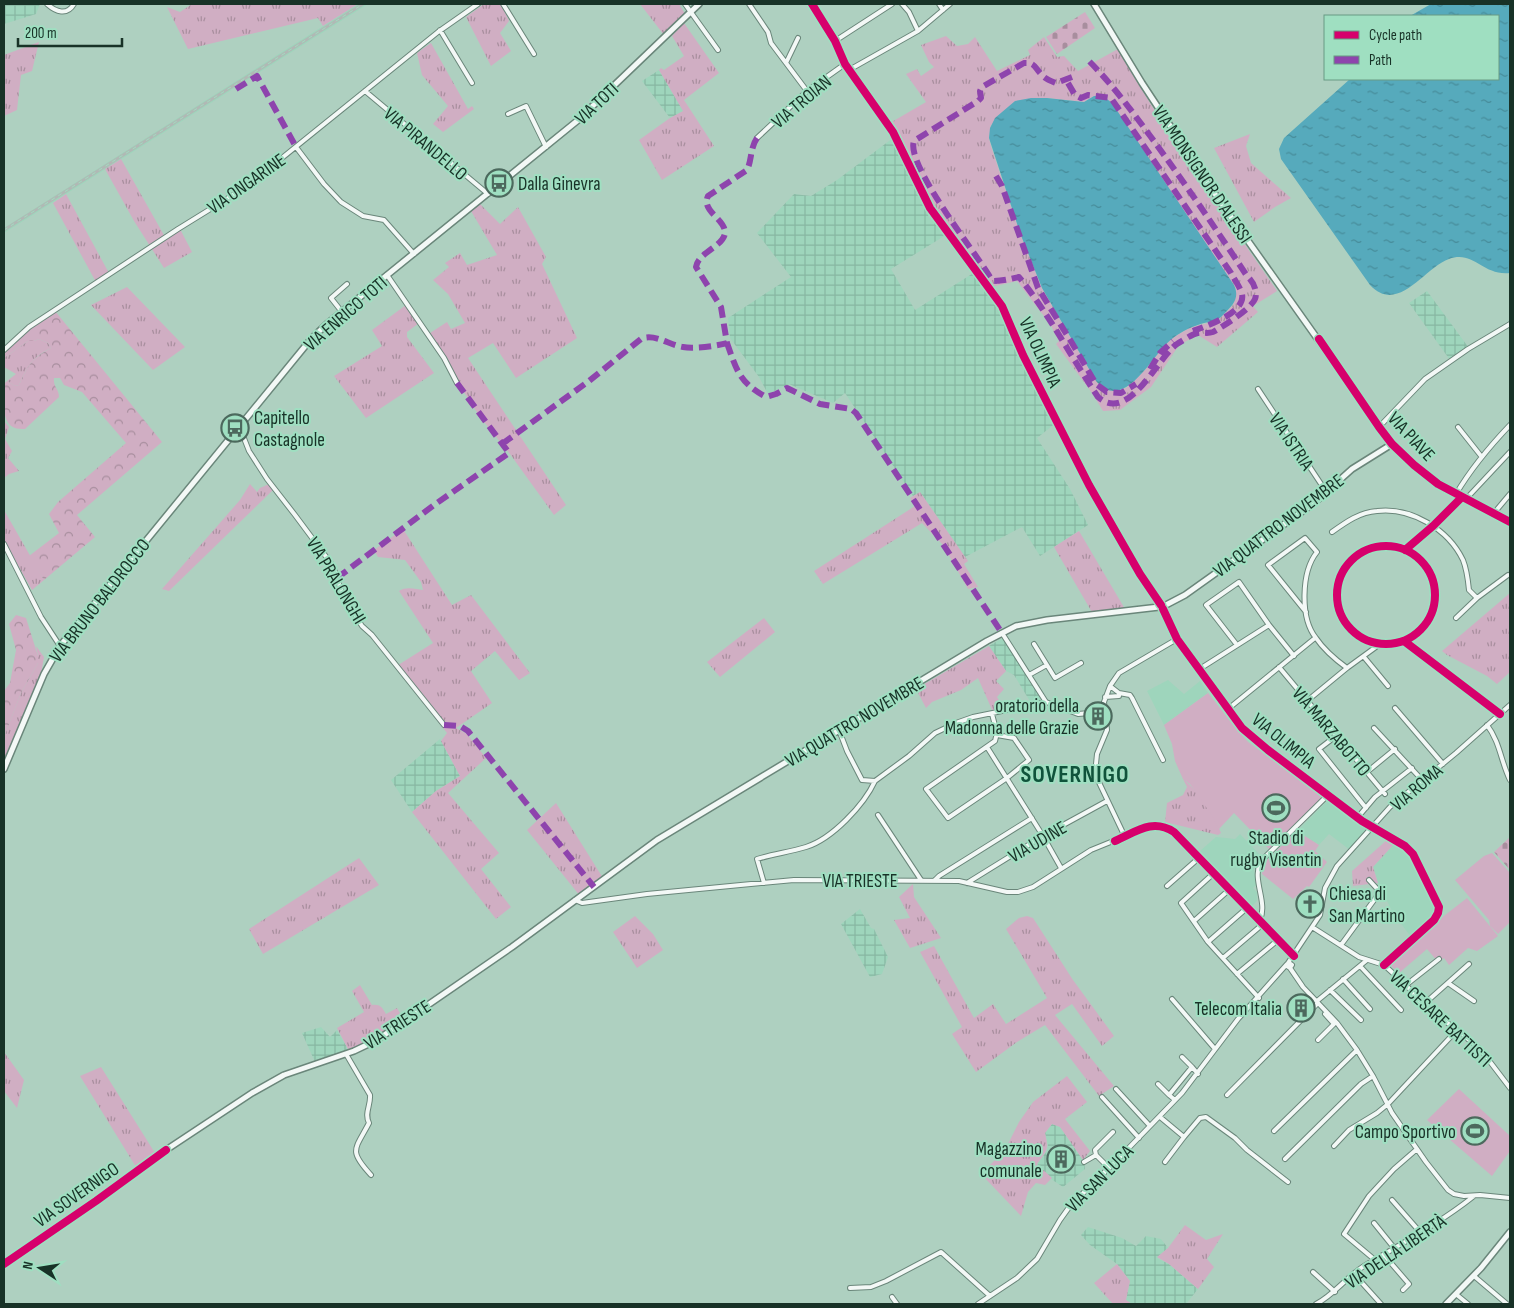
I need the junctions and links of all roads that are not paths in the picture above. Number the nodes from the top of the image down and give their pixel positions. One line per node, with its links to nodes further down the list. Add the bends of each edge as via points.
1 (47, 4): 2 (street, via 64,12)
2 (74, 4)
3 (478, 4): 16 (street, VIA ONGARINE)
4 (503, 4): 21 (street)
5 (685, 4): 15 (street)
6 (699, 4): 15 (main road, VIA TOTI)
7 (749, 4): 22 (street)
8 (812, 4): 19 (street, VIA OLIMPIA)
9 (892, 4): 19 (street)
10 (902, 4): 17 (street)
11 (939, 4): 14 (street)
12 (950, 4): 14 (street)
13 (1094, 4): 38 (main road, VIA MONSIGNOR D'ALESSI, via 1219,200)
14 (943, 10): 17 (street)
15 (690, 12): 20 (street); 31 (main road, VIA TOTI, via 586,113)
16 (440, 30): 25 (street); 26 (street, VIA ONGARINE)
17 (918, 31): 24 (street)
18 (798, 38): 22 (street)
19 (836, 41): 23 (street, VIA OLIMPIA)
20 (718, 50)
21 (534, 54)
22 (786, 63): 27 (street)
23 (845, 64): 24 (street, VIA OLIMPIA); 27 (street, VIA TROIAN)
24 (849, 70): 62 (street, VIA OLIMPIA, via 893,132 930,208 1002,306 1023,356 1089,486)
25 (472, 83)
26 (364, 91): 30 (street, VIA ONGARINE); 32 (street, VIA PIRANDELLO)
27 (807, 91): 29 (street, VIA TROIAN)
28 (508, 114): 31 (street, via 526,106)
29 (757, 138)
30 (296, 147): 33 (street, via 341,202 363,216 384,220); 39 (street, VIA ONGARINE, via 246,186 29,327)
31 (546, 147): 32 (main road, VIA TOTI)
32 (487, 195): 33 (main road, VIA ENRICO TOTI)
33 (414, 254): 34 (main road, VIA ENRICO TOTI)
34 (387, 275): 36 (main road, VIA ENRICO TOTI); 40 (street, via 444,358)
35 (347, 284): 36 (street, via 331,298)
36 (342, 312): 45 (main road, VIA ENRICO TOTI, via 311,339)
37 (1510, 324): 43 (street, via 1425,379)
38 (1319, 339): 43 (main road, VIA PIAVE)
39 (4, 350)
40 (457, 383)
41 (1258, 389): 50 (street, VIA ISTRIA)
42 (1510, 425): 49 (street)
43 (1379, 427): 46 (main road, VIA PIAVE)
44 (1458, 427): 49 (street)
45 (240, 428): 47 (main road, VIA ENRICO TOTI); 95 (street, VIA PRALONGHI, via 266,479 333,566 340,589 362,626)
46 (1392, 444): 50 (main road, VIA QUATTRO NOVEMBRE, via 1352,470); 51 (main road, VIA PIAVE, via 1429,478)
47 (222, 448): 73 (main road, VIA BRUNO BALDROCCO)
48 (1510, 452): 53 (street)
49 (1481, 456): 51 (street)
50 (1327, 492): 62 (main road, VIA QUATTRO NOVEMBRE, via 1184,595)
51 (1456, 494): 53 (main road, VIA PIAVE)
52 (1510, 494): 54 (street)
53 (1464, 498): 54 (main road, VIA PIAVE); 56 (street)
54 (1494, 513): 55 (main road, VIA PIAVE)
55 (1510, 522)
56 (1433, 526): 57 (street, via 1410,514 1377,511 1358,516); 59 (street); 61 (street, via 1456,547 1464,561 1469,590)
57 (1332, 532)
58 (4, 544): 73 (street)
59 (1405, 550): 69 (street, via 1428,570 1433,580 1435,601 1425,625); 71 (street, via 1387,546 1362,552 1340,579 1337,596 1344,621 1356,634)
60 (1508, 575): 61 (street)
61 (1477, 598): 64 (street)
62 (1162, 607): 66 (main road, VIA QUATTRO NOVEMBRE, via 1047,620 1016,626); 68 (street, VIA OLIMPIA)
63 (1306, 612): 63 (street, via 1306,575 1310,560 1317,552 1305,538 1268,565); 67 (street)
64 (1456, 618)
65 (1269, 625): 72 (street); 72 (street, via 1239,582 1206,605); 74 (street)
66 (1002, 633): 81 (street); 97 (main road, VIA QUATTRO NOVEMBRE)
67 (1315, 638): 74 (street); 79 (street)
68 (1177, 639): 80 (street, VIA OLIMPIA); 82 (street, via 1120,673)
69 (1404, 641): 71 (street); 93 (street)
70 (1034, 644): 77 (street)
71 (1380, 644): 75 (street)
72 (1237, 645): 80 (street)
73 (60, 646): 105 (main road, VIA BRUNO BALDROCCO, via 44,674)
74 (1294, 656): 78 (street)
75 (1364, 657): 79 (street); 83 (street)
76 (1081, 663): 77 (street, via 1055,678)
77 (1047, 665): 81 (street)
78 (1280, 667): 86 (street, VIA MARZABOTTO); 90 (street)
79 (1347, 668): 86 (street)
80 (1198, 670): 90 (street, VIA OLIMPIA)
81 (1029, 675): 87 (street)
82 (1110, 686): 84 (street); 85 (street)
83 (1388, 686)
84 (1119, 693): 85 (street, via 1119,696); 102 (street, via 1132,698)
85 (1105, 697): 89 (street)
86 (1307, 701): 99 (street, VIA MARZABOTTO)
87 (1046, 702): 89 (street, via 1084,714); 92 (street)
88 (1510, 705): 93 (street, VIA ROMA)
89 (1104, 708): 113 (street, via 1107,730 1097,754 1095,774)
90 (1228, 708): 112 (street, VIA OLIMPIA, via 1242,728)
91 (1395, 708): 103 (street)
92 (992, 714): 98 (street); 110 (street, via 973,717 942,729)
93 (1500, 714): 94 (street, VIA ROMA)
94 (1487, 725): 103 (street, VIA ROMA); 109 (street, via 1501,751)
95 (444, 726)
96 (1374, 728): 101 (street)
97 (839, 730): 110 (street, via 862,780); 131 (main road, VIA QUATTRO NOVEMBRE, via 657,840)
98 (997, 735): 100 (street); 107 (street, via 1014,738 1029,760)
99 (1336, 736): 106 (street, VIA MARZABOTTO); 114 (street, via 1320,749)
100 (987, 747): 107 (street); 107 (street, via 926,789 948,818)
101 (1395, 749): 104 (street); 106 (street)
102 (1163, 760)
103 (1443, 764): 108 (street, VIA ROMA)
104 (1412, 768): 108 (street); 111 (street)
105 (4, 769)
106 (1367, 772): 111 (street, VIA MARZABOTTO)
107 (1007, 778): 116 (street)
108 (1423, 780): 118 (street, VIA ROMA)
109 (1510, 780)
110 (874, 781): 128 (street, via 851,814 820,840 806,847 757,859)
111 (1384, 793): 114 (street, via 1375,797)
112 (1328, 795): 117 (street, VIA OLIMPIA); 135 (street, via 1260,862 1256,872 1262,908)
113 (1107, 801): 119 (street, VIA UDINE); 120 (street)
114 (1366, 808): 117 (street)
115 (878, 815): 124 (street)
116 (1032, 818): 119 (street); 125 (street)
117 (1358, 818): 118 (street, VIA OLIMPIA)
118 (1372, 827): 138 (street, VIA ROMA, via 1337,866 1325,888 1320,915); 149 (street, via 1413,854 1439,907 1434,920)
119 (1043, 836): 122 (street); 127 (street, VIA UDINE)
120 (1125, 837): 121 (street, VIA TRIESTE, via 1150,826 1163,826 1178,835); 122 (street, VIA TRIESTE, via 1091,850)
121 (1200, 857): 123 (street); 129 (street)
122 (1061, 868): 127 (street, VIA TRIESTE, via 1033,887 1018,892)
123 (1214, 873): 130 (street); 136 (street, via 1181,903)
124 (921, 880): 125 (street, VIA TRIESTE); 128 (street, VIA TRIESTE)
125 (935, 880): 127 (street, VIA TRIESTE)
126 (1369, 880): 141 (street, via 1380,892)
127 (967, 882)
128 (764, 883): 133 (street, VIA TRIESTE)
129 (1167, 886)
130 (1230, 890): 134 (street); 136 (street)
131 (582, 895): 132 (main road, VIA QUATTRO NOVEMBRE); 133 (street)
132 (575, 900): 133 (street, VIA TRIESTE, via 580,903); 169 (main road, VIA TRIESTE, via 378,1040)
133 (592, 901)
134 (1248, 907): 135 (street); 140 (street)
135 (1260, 920): 137 (street)
136 (1194, 921): 140 (street)
137 (1263, 924): 139 (street); 145 (street)
138 (1312, 928): 141 (street, VIA CESARE BATTISTI); 143 (street, VIA ROMA)
139 (1278, 940): 142 (street); 152 (street)
140 (1208, 942): 145 (street)
141 (1341, 945): 147 (street, VIA CESARE BATTISTI)
142 (1284, 946): 143 (street); 144 (street)
143 (1298, 950): 144 (street, VIA ROMA)
144 (1293, 957): 150 (street, VIA ROMA)
145 (1223, 958): 152 (street)
146 (1439, 958): 155 (street)
147 (1367, 960): 149 (street, VIA CESARE BATTISTI); 151 (street)
148 (1469, 964): 154 (street)
149 (1384, 965): 155 (street, VIA CESARE BATTISTI)
150 (1290, 966): 157 (street, VIA SAN LUCA); 160 (street, via 1301,986)
151 (1360, 966): 153 (street); 163 (street)
152 (1237, 974): 157 (street)
153 (1343, 979): 156 (street); 162 (street)
154 (1448, 983): 159 (street); 161 (street)
155 (1406, 985): 161 (street, VIA CESARE BATTISTI)
156 (1330, 990): 160 (street); 164 (street)
157 (1259, 998): 167 (street, VIA SAN LUCA, via 1238,1019)
158 (1172, 999): 167 (street)
159 (1474, 1001)
160 (1317, 1003): 166 (street, via 1334,1024); 168 (street, via 1337,1023); 178 (street)
161 (1423, 1005): 165 (street, VIA CESARE BATTISTI)
162 (1370, 1009)
163 (1401, 1010)
164 (1361, 1020)
165 (1457, 1030): 175 (street, VIA CESARE BATTISTI, via 1481,1050); 181 (street)
166 (1318, 1040)
167 (1216, 1049): 172 (street, VIA SAN LUCA)
168 (1356, 1050): 173 (street); 184 (street)
169 (346, 1054): 190 (main road, VIA TRIESTE, via 284,1076 252,1093); 196 (street, via 370,1095 369,1123 355,1152)
170 (1182, 1057): 171 (street)
171 (1192, 1067): 172 (street); 177 (street)
172 (1198, 1074): 180 (street, VIA SAN LUCA)
173 (1373, 1076): 181 (street); 192 (street)
174 (1158, 1084): 177 (street)
175 (1510, 1088)
176 (1116, 1089): 183 (street)
177 (1169, 1095): 180 (street)
178 (1227, 1095)
179 (1102, 1097): 187 (street, VIA SAN LUCA)
180 (1175, 1100): 182 (street, VIA SAN LUCA)
181 (1388, 1104): 188 (street, via 1349,1130); 189 (street)
182 (1160, 1117): 183 (street, VIA SAN LUCA); 186 (street)
183 (1150, 1126): 187 (street, VIA SAN LUCA)
184 (1274, 1131)
185 (1112, 1132): 191 (street, via 1095,1150)
186 (1184, 1137): 194 (street); 197 (street, via 1200,1118 1206,1116)
187 (1139, 1138): 195 (street, VIA SAN LUCA)
188 (1334, 1146)
189 (1417, 1149): 198 (street, via 1448,1190 1454,1194); 206 (street, via 1369,1196 1344,1234)
190 (166, 1150): 207 (main road, VIA SOVERNIGO)
191 (1096, 1154): 193 (street); 195 (street)
192 (1285, 1159)
193 (1084, 1162)
194 (1165, 1162)
195 (1109, 1168): 215 (street, VIA SAN LUCA, via 1064,1212 1037,1259 1017,1278)
196 (370, 1175)
197 (1288, 1182)
198 (1474, 1196): 199 (street); 202 (street, VIA DELLA LIBERTÀ)
199 (1510, 1198)
200 (1392, 1200): 202 (street)
201 (1374, 1224): 204 (street)
202 (1420, 1232): 204 (street, VIA DELLA LIBERTÀ)
203 (1510, 1234): 210 (main road)
204 (1395, 1249): 205 (street, VIA DELLA LIBERTÀ)
205 (1384, 1256): 206 (street, VIA DELLA LIBERTÀ); 212 (street, via 1409,1284)
206 (1375, 1260): 209 (street, VIA DELLA LIBERTÀ)
207 (4, 1264)
208 (1313, 1272): 213 (street)
209 (1354, 1274): 213 (street, VIA DELLA LIBERTÀ); 220 (street)
210 (1474, 1276): 214 (main road); 223 (street)
211 (850, 1288): 215 (street, via 886,1281 941,1252)
212 (1403, 1290)
213 (1334, 1292): 219 (street, VIA DELLA LIBERTÀ)
214 (1457, 1295): 221 (main road); 222 (street)
215 (990, 1296): 218 (street, VIA SAN LUCA)
216 (892, 1297): 217 (street)
217 (897, 1304)
218 (980, 1304)
219 (1316, 1304)
220 (1382, 1304)
221 (1446, 1304)
222 (1468, 1304)
223 (1507, 1304)

